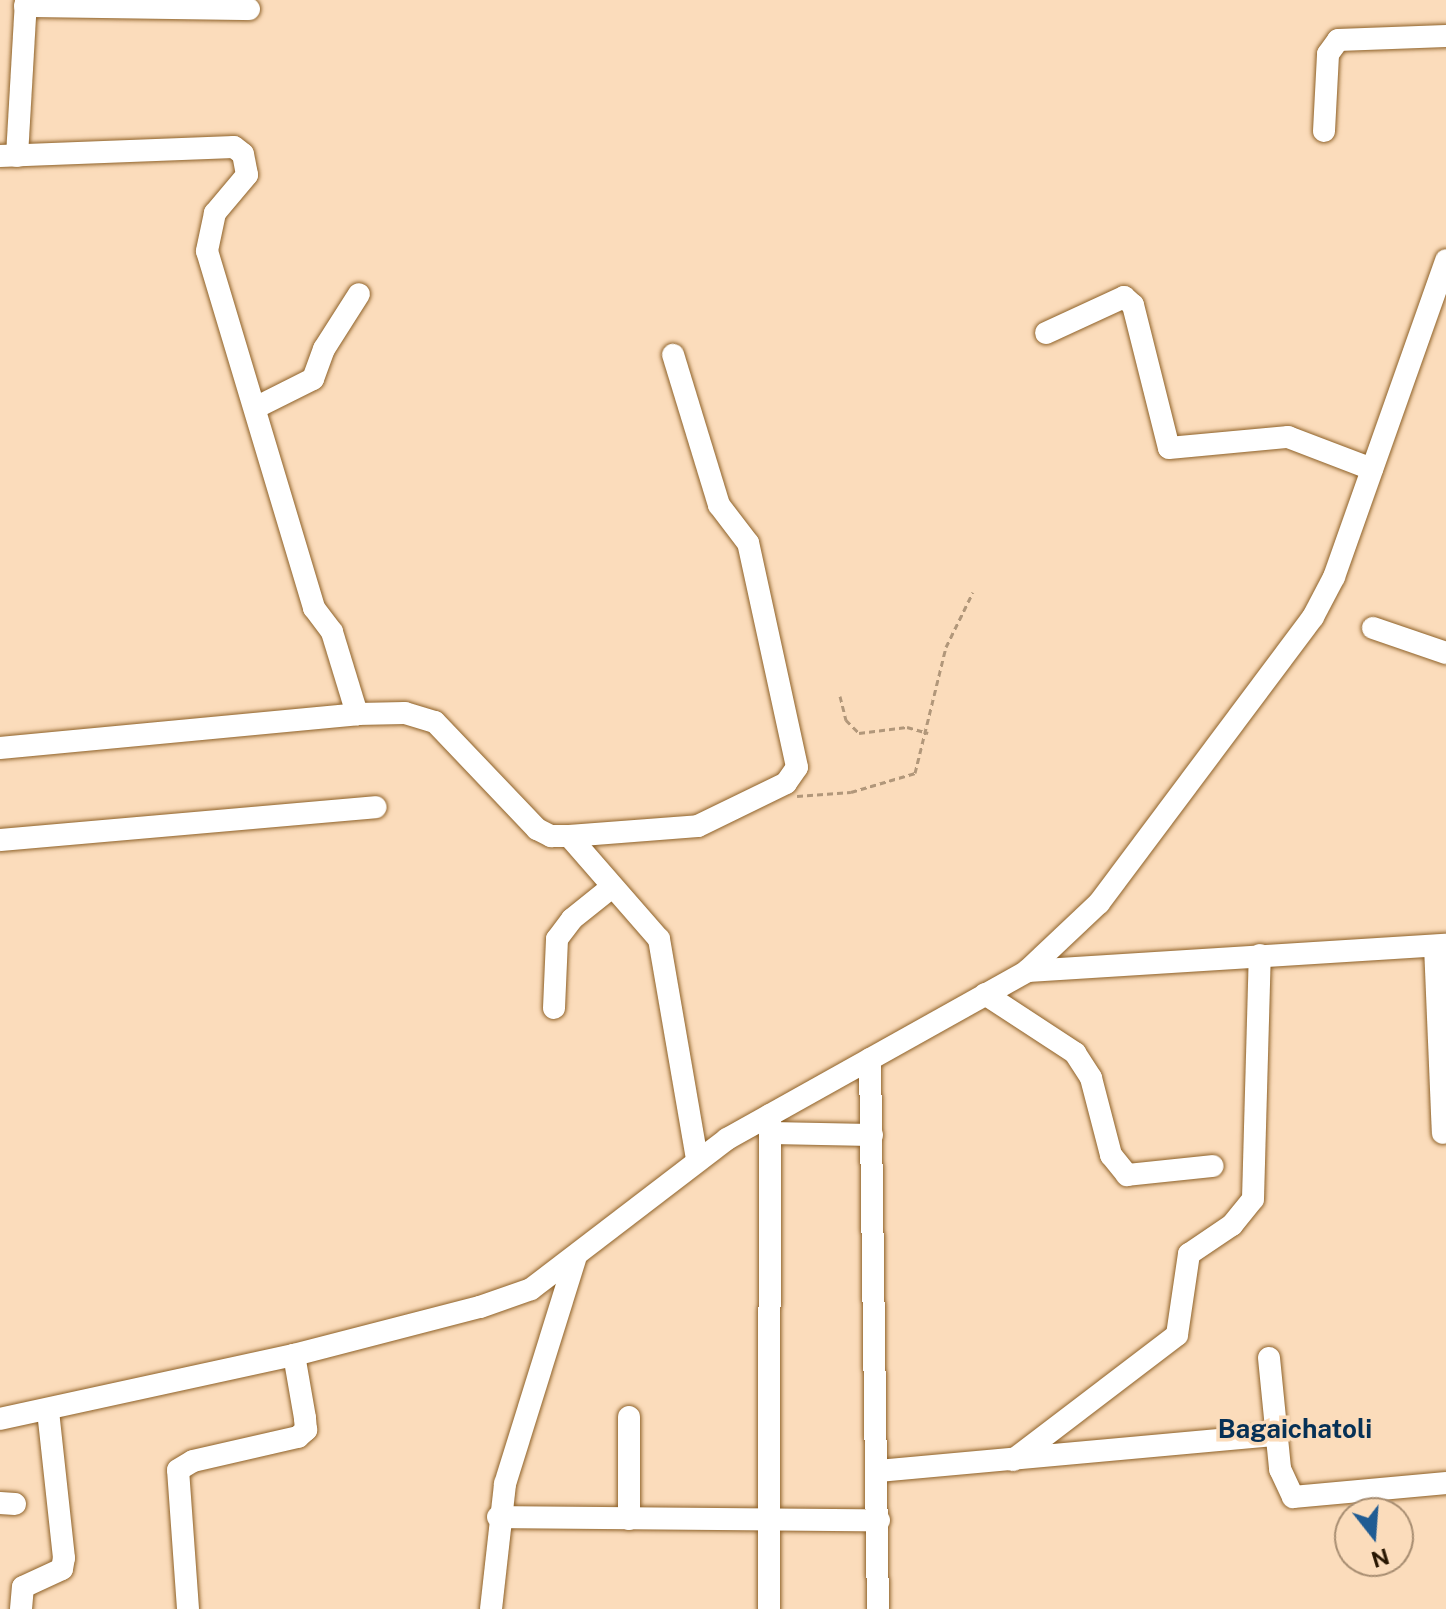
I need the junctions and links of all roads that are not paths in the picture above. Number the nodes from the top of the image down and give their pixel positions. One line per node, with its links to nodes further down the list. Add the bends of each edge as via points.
1 (25, 3): 2 (street); 5 (street)
2 (249, 9)
3 (1446, 36): 4 (street, via 1338,40 1328,54)
4 (1324, 131)
5 (9, 156): 10 (street, via 239,149 247,175 215,213 207,251)
6 (1446, 260): 11 (street)
7 (359, 294): 10 (street, via 324,349 313,379)
8 (1046, 333): 11 (street, via 1124,297 1133,305 1169,448 1288,437)
9 (673, 355): 17 (street, via 722,512 748,543 797,767 786,783 698,826)
10 (255, 408): 14 (street, via 314,608 332,632)
11 (1372, 469): 22 (street, via 1334,577 1291,652 1099,903)
12 (1373, 628): 13 (street)
13 (1446, 653)
14 (357, 714): 15 (street); 17 (street, via 423,715 456,739 537,829)
15 (0, 748)
16 (376, 807): 18 (street)
17 (569, 836): 19 (street)
18 (0, 840)
19 (612, 887): 24 (street, via 572,919 557,939); 29 (street, via 646,922 665,956)
20 (1441, 945): 21 (street); 27 (street)
21 (1260, 955): 22 (street); 38 (street, via 1253,1199 1232,1225 1189,1254 1177,1335)
22 (1027, 971): 23 (street)
23 (985, 994): 25 (street); 30 (street, via 1075,1053 1091,1078 1111,1155 1127,1175)
24 (554, 1008)
25 (870, 1059): 26 (street); 28 (street)
26 (770, 1124): 28 (street); 29 (street); 43 (street)
27 (1443, 1133)
28 (872, 1135): 39 (street)
29 (697, 1159): 31 (street)
30 (1213, 1166)
31 (575, 1259): 32 (street, via 531,1289 480,1307); 41 (street)
32 (294, 1355): 34 (street); 46 (street, via 306,1430 288,1441 193,1461 178,1470)
33 (1269, 1358): 37 (street)
34 (48, 1410): 36 (street); 45 (street, via 64,1558 62,1569 23,1587)
35 (629, 1417): 42 (street)
36 (0, 1419)
37 (1276, 1435): 38 (street); 40 (street, via 1282,1480 1293,1497)
38 (1013, 1460): 39 (street)
39 (878, 1471): 44 (street)
40 (1446, 1483)
41 (498, 1517): 42 (street); 47 (street)
42 (629, 1519): 43 (street)
43 (768, 1520): 44 (street); 48 (street)
44 (879, 1520): 49 (street)
45 (21, 1609)
46 (188, 1609)
47 (491, 1609)
48 (769, 1609)
49 (878, 1609)

